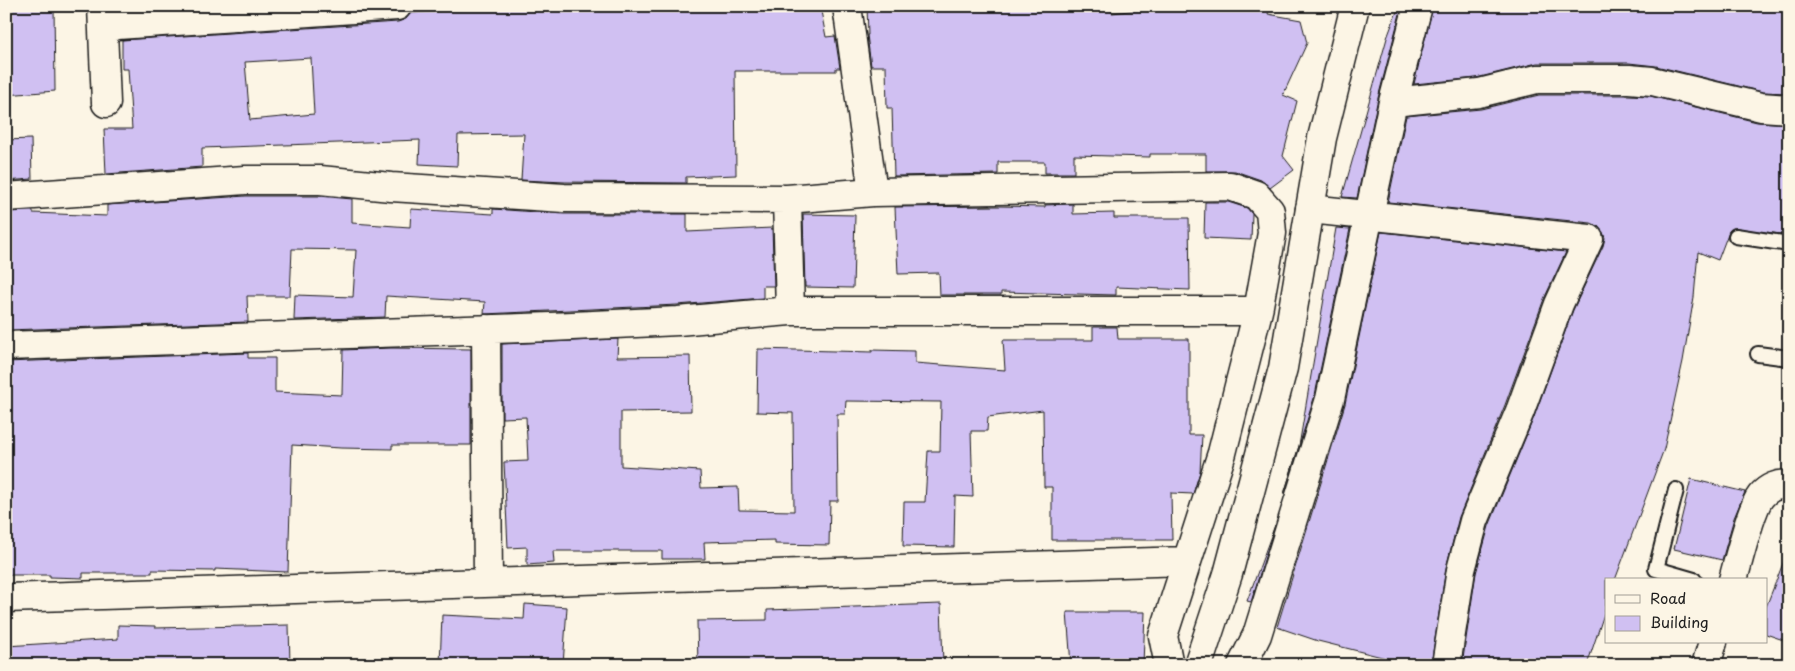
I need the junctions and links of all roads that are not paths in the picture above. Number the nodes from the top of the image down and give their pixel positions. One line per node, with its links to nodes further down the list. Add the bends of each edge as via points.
1 (396, 6): 5 (street)
2 (847, 6): 9 (street)
3 (1355, 6): 12 (street, via 1322,138)
4 (1418, 6): 6 (street)
5 (103, 16): 7 (street)
6 (1393, 102): 8 (street, via 1479,93 1536,79 1629,80 1652,81 1761,107); 13 (street)
7 (106, 104)
8 (1789, 109)
9 (873, 192): 11 (street); 17 (street, via 1230,186 1256,195 1270,210 1272,233)
10 (6, 197): 11 (street, via 235,180 320,180 391,188 564,198)
11 (787, 199): 16 (street)
12 (1310, 209): 13 (street); 31 (street, via 1283,368 1228,574)
13 (1368, 215): 32 (street, via 1330,399 1257,635); 33 (street, via 1589,239 1559,304 1520,411 1474,521 1461,570)
14 (1736, 236): 15 (lane)
15 (1789, 244)
16 (790, 311): 17 (street); 18 (street, via 678,322)
17 (1258, 311): 24 (street, via 1222,453)
18 (486, 329): 19 (street); 27 (street)
19 (6, 346)
20 (1758, 354): 21 (lane)
21 (1789, 358)
22 (1789, 485): 26 (street, via 1771,487 1760,497)
23 (1676, 490): 25 (lane, via 1656,569)
24 (1187, 562): 27 (street); 30 (street, via 1163,636)
25 (1687, 578)
26 (1734, 578)
27 (488, 583): 28 (street)
28 (6, 598)
29 (1712, 644): 34 (street)
30 (1169, 665)
31 (1198, 665)
32 (1242, 665)
33 (1446, 665)
34 (1706, 665)

